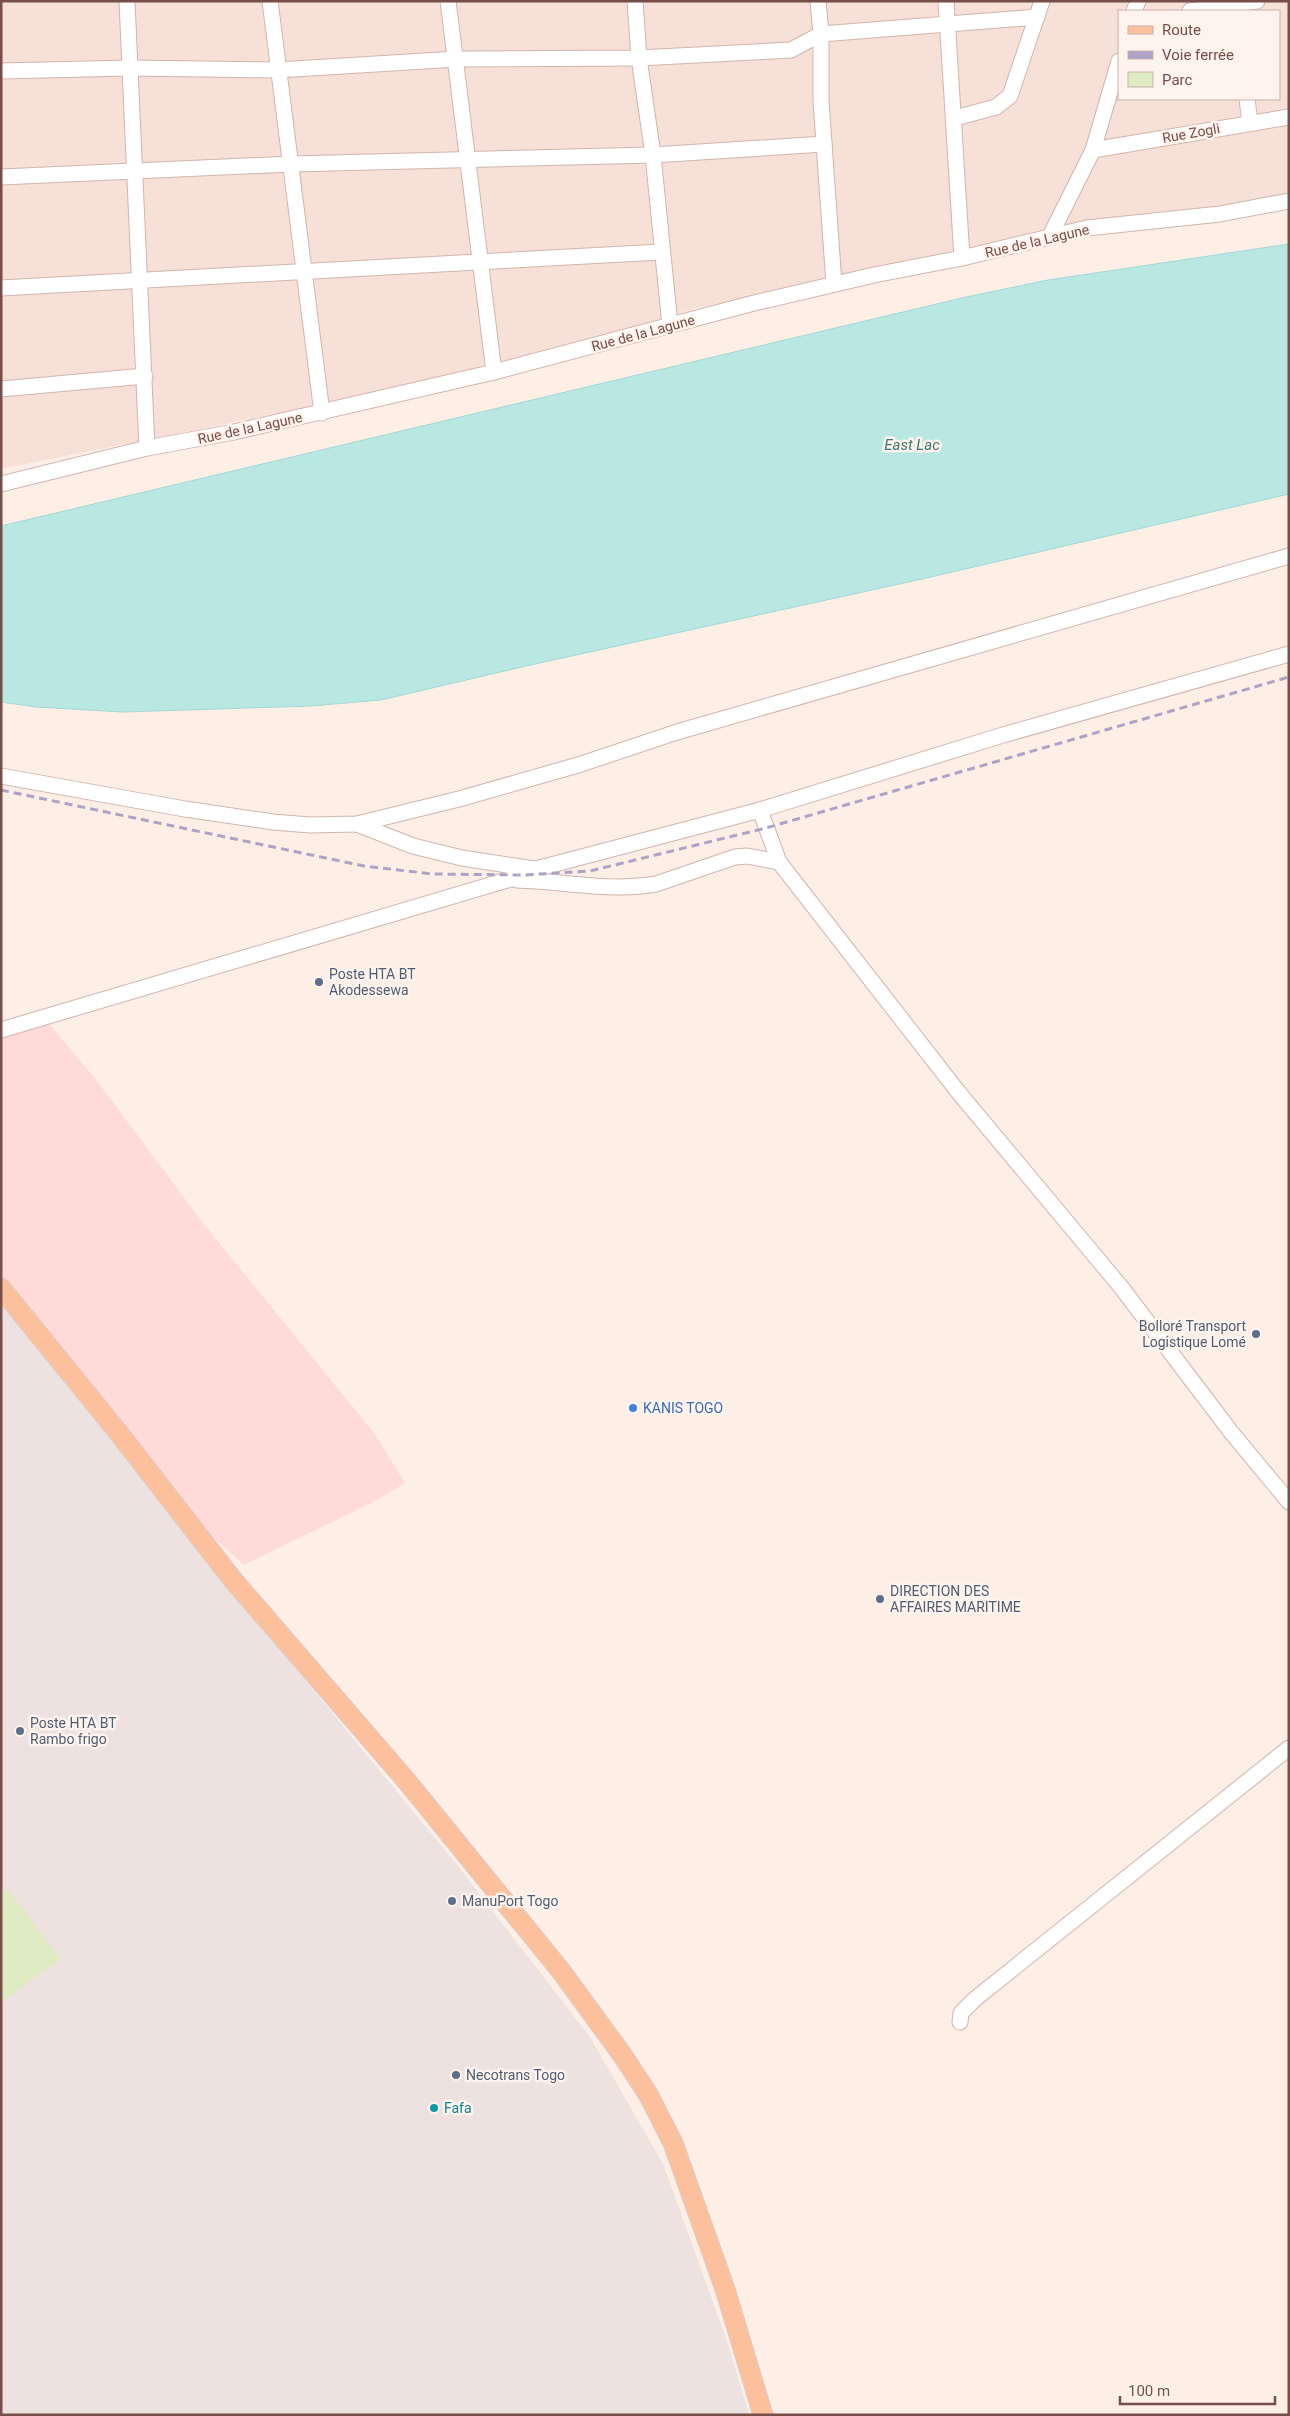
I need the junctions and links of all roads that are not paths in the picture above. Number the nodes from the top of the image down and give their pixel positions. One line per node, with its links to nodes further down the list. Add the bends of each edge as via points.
1 (127, 1): 17 (street)
2 (270, 1): 18 (street)
3 (448, 1): 14 (street)
4 (636, 1): 15 (street)
5 (818, 1): 13 (street)
6 (946, 1): 12 (street)
7 (1042, 1): 11 (street)
8 (1257, 1): 9 (street)
9 (1234, 8): 10 (street)
10 (1205, 10)
11 (1037, 17): 12 (street); 22 (street, via 1010,96 996,107)
12 (948, 25): 13 (street); 22 (street)
13 (820, 34): 15 (street, via 791,50); 24 (street)
14 (457, 58): 15 (street); 18 (street); 27 (street)
15 (639, 58): 26 (street)
16 (1118, 64): 25 (street)
17 (129, 68): 18 (street); 19 (street); 29 (street)
18 (278, 70): 28 (street)
19 (1, 71)
20 (1247, 100): 23 (street)
21 (1289, 117): 23 (street, Rue Zogli)
22 (955, 118): 34 (street)
23 (1250, 123): 25 (street, Rue Zogli)
24 (824, 144): 26 (street); 38 (street)
25 (1093, 150): 32 (street)
26 (653, 155): 27 (street); 33 (street)
27 (470, 160): 28 (street); 35 (street)
28 (291, 164): 29 (street); 36 (street)
29 (134, 171): 30 (street); 37 (street)
30 (1, 177)
31 (1289, 201): 32 (street, Rue de la Lagune, via 1220,214 1088,228)
32 (1050, 236): 34 (street, Rue de la Lagune)
33 (661, 252): 35 (street); 40 (street)
34 (962, 258): 38 (street, Rue de la Lagune)
35 (482, 263): 36 (street); 41 (street)
36 (305, 272): 37 (street); 44 (street)
37 (139, 281): 39 (street); 42 (street)
38 (834, 284): 40 (street, Rue de la Lagune)
39 (1, 288)
40 (670, 325): 41 (street, Rue de la Lagune)
41 (494, 372): 44 (street, Rue de la Lagune)
42 (145, 376): 43 (street); 45 (street)
43 (1, 389)
44 (322, 413): 45 (street, Rue de la Lagune)
45 (147, 448): 46 (street, Rue de la Lagune)
46 (1, 484)
47 (1289, 556): 51 (street, via 677,732 459,800)
48 (1289, 654): 50 (street)
49 (1, 776): 51 (street, via 273,822)
50 (760, 810): 52 (street); 53 (street)
51 (357, 824): 53 (street, via 412,846 462,858)
52 (779, 862): 54 (street, via 735,857 656,884 635,887 594,888); 57 (street, via 959,1093 1121,1287 1231,1432)
53 (536, 869): 54 (street)
54 (506, 879): 55 (street)
55 (1, 1030)
56 (1, 1288): 60 (main road, via 233,1580 405,1779 544,1950 621,2052 648,2094 676,2152 725,2289)
57 (1289, 1502)
58 (1289, 1748): 59 (street, via 975,1999 961,2013)
59 (960, 2022)
60 (763, 2415)

